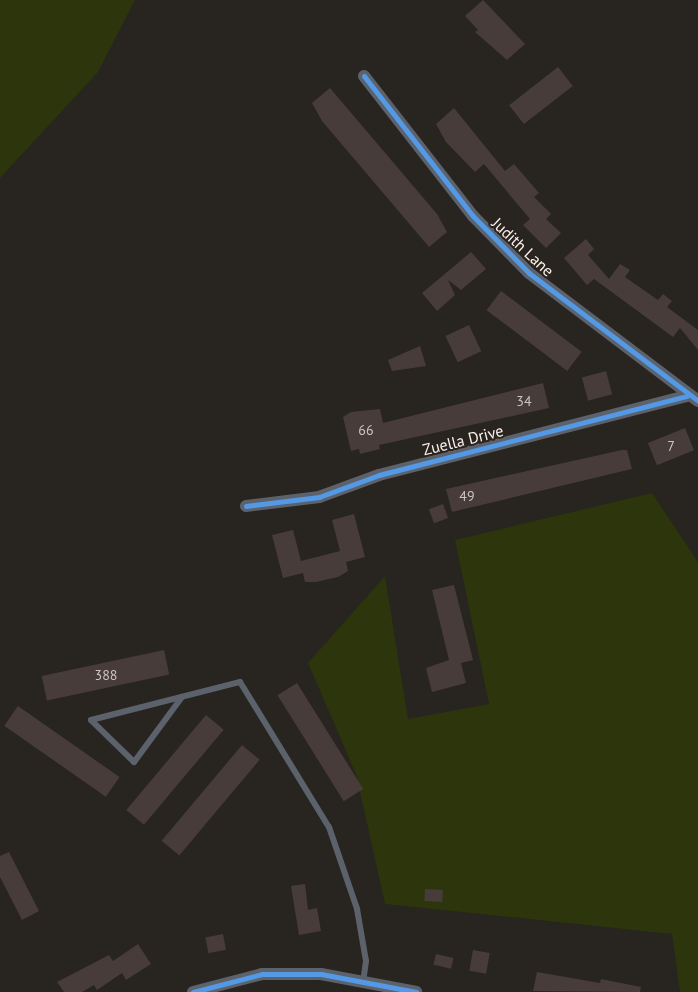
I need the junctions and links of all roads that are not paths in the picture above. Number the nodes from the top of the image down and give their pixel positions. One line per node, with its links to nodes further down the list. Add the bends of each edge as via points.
1 (364, 76): 2 (street, Judith Lane, via 473,216 529,273)
2 (692, 398): 3 (street, Zuella Drive, via 379,475 318,497)
3 (246, 506)
4 (182, 697): 4 (lane, via 146,706 91,720 134,762); 5 (lane, via 240,682 329,827 357,909 366,961)
5 (363, 982): 6 (street, via 321,974 262,974); 7 (street)
6 (193, 992)
7 (416, 992)

